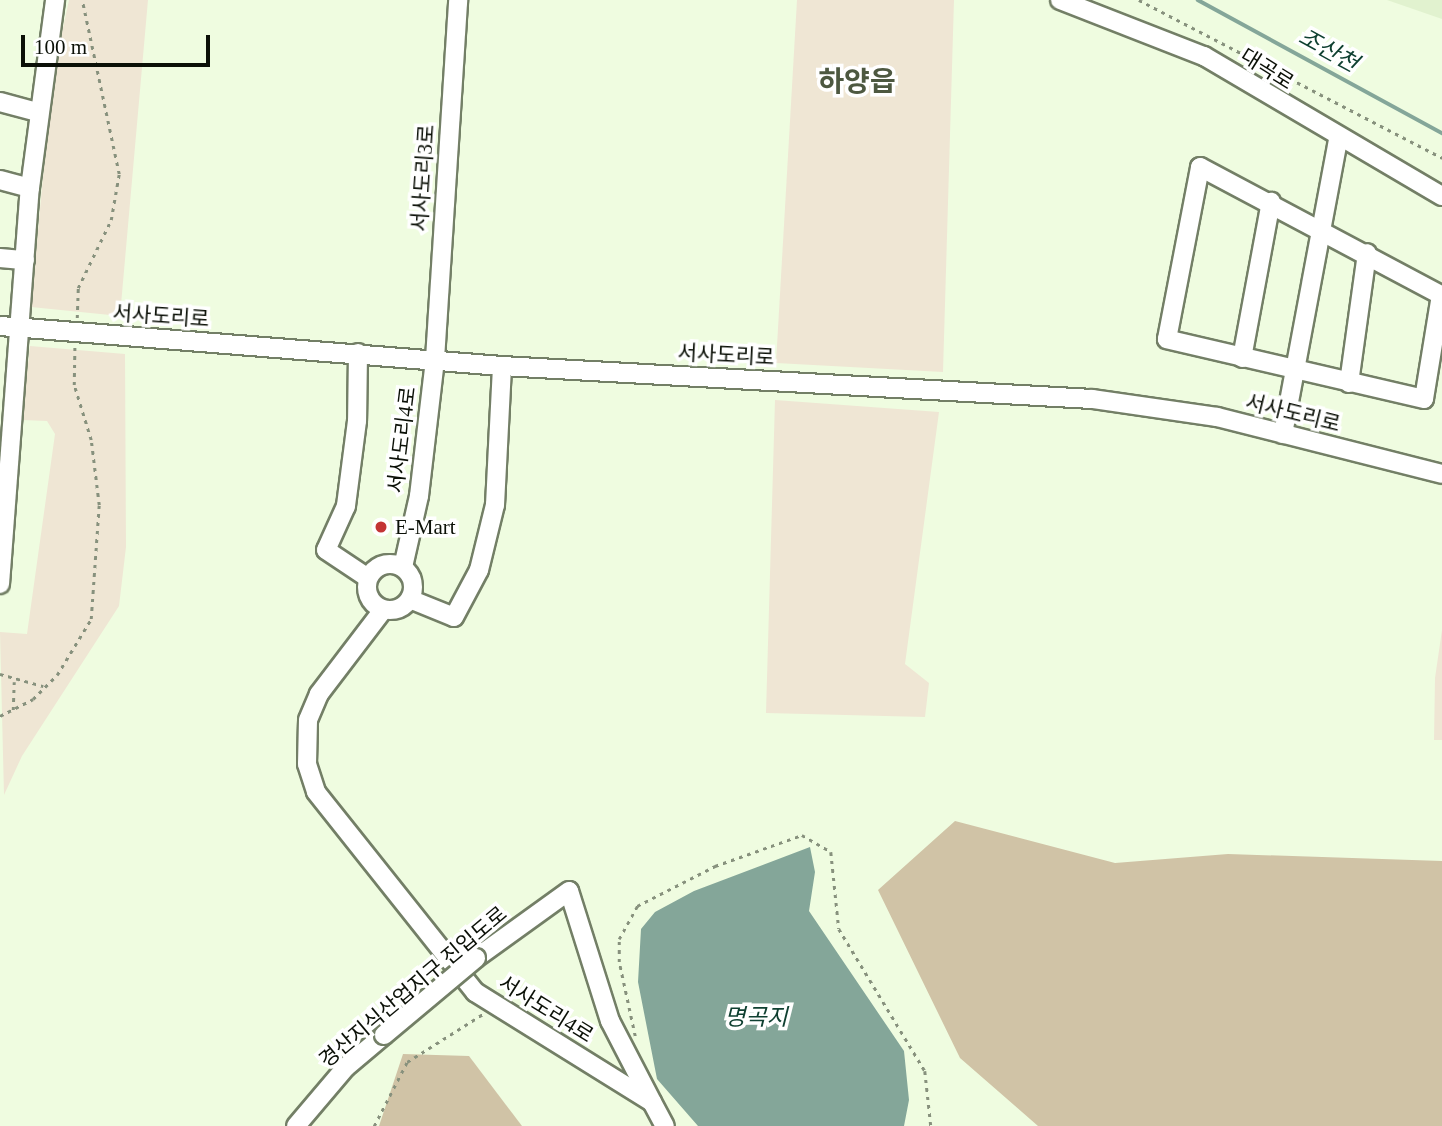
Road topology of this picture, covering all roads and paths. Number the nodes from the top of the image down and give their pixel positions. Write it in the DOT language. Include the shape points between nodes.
graph roads {
  1 [pos="55,0"];
  2 [pos="82,0"];
  3 [pos="458,0"];
  4 [pos="1060,0"];
  5 [pos="1139,0"];
  6 [pos="0,102"];
  7 [pos="38,112"];
  8 [pos="1338,139"];
  9 [pos="1442,158"];
  10 [pos="0,180"];
  11 [pos="30,188"];
  12 [pos="1442,196"];
  13 [pos="1271,202"];
  14 [pos="1321,228"];
  15 [pos="1367,253"];
  16 [pos="0,258"];
  17 [pos="25,260"];
  18 [pos="0,326"];
  19 [pos="20,327"];
  20 [pos="76,332"];
  21 [pos="358,353"];
  22 [pos="1242,358"];
  23 [pos="435,359"];
  24 [pos="502,366"];
  25 [pos="1295,371"];
  26 [pos="1349,383"];
  27 [pos="6,406"];
  28 [pos="1283,434"];
  29 [pos="1442,474"];
  30 [pos="5,494"];
  31 [pos="403,567"];
  32 [pos="368,578"];
  33 [pos="0,584"];
  34 [pos="412,600"];
  35 [pos="383,610"];
  36 [pos="0,674"];
  37 [pos="14,682"];
  38 [pos="45,686"];
  39 [pos="13,711"];
  40 [pos="0,716"];
  41 [pos="569,891"];
  42 [pos="492,1004"];
  43 [pos="638,1044"];
  44 [pos="652,1102"];
  45 [pos="296,1126"];
  46 [pos="374,1126"];
  47 [pos="665,1126"];
  48 [pos="931,1126"];
  1 -- 7 [label="street"];
  2 -- 20 [label="path" via="119,174 110,220 78,288"];
  3 -- 23 [label="street, 서사도리3로"];
  4 -- 8 [label="street, 대곡로" via="1204,56"];
  5 -- 9 [label="path"];
  6 -- 7 [label="street"];
  7 -- 11 [label="street"];
  8 -- 12 [label="street, 대곡로"];
  8 -- 14 [label="street"];
  10 -- 11 [label="street"];
  11 -- 17 [label="street"];
  13 -- 14 [label="street"];
  13 -- 22 [label="street"];
  13 -- 22 [label="street" via="1200,167 1167,340"];
  14 -- 15 [label="street"];
  14 -- 25 [label="street"];
  15 -- 26 [label="street"];
  15 -- 26 [label="street" via="1441,295 1424,399"];
  16 -- 17 [label="street"];
  17 -- 19 [label="street"];
  18 -- 19 [label="street, 서사도리로"];
  19 -- 20 [label="street, 서사도리로"];
  19 -- 27 [label="street"];
  20 -- 21 [label="street, 서사도리로"];
  20 -- 38 [label="path" via="73,375 91,440 99,555 91,618"];
  21 -- 23 [label="street, 서사도리로"];
  21 -- 32 [label="street" via="357,421 346,506 326,550"];
  22 -- 25 [label="street"];
  23 -- 24 [label="street, 서사도리로"];
  23 -- 31 [label="street, 서사도리4로" via="419,496"];
  24 -- 28 [label="street, 서사도리로" via="1092,399"];
  24 -- 34 [label="street" via="495,505 479,570 454,617"];
  25 -- 26 [label="street"];
  25 -- 28 [label="street"];
  27 -- 30 [label="street"];
  28 -- 29 [label="street, 서사도리로"];
  30 -- 33 [label="street"];
  31 -- 32 [label="street" via="387,564"];
  31 -- 34 [label="street" via="412,579"];
  32 -- 35 [label="street" via="368,594"];
  34 -- 35 [label="street"];
  35 -- 42 [label="street, 서사도리4로" via="319,694 308,720 307,764 316,792 340,825 475,992"];
  36 -- 37 [label="path"];
  37 -- 38 [label="path"];
  37 -- 39 [label="path"];
  38 -- 39 [label="path"];
  39 -- 40 [label="path"];
  41 -- 44 [label="street, 서사도리4로" via="610,1021"];
  41 -- 45 [label="street, 경산지식산업지구 진입도로, bridge" via="476,958 346,1067"];
  42 -- 44 [label="street, 서사도리4로"];
  42 -- 46 [label="path" via="469,1026 407,1062"];
  43 -- 48 [label="path" via="619,962 620,939 637,906 715,866 802,835 831,852 838,876 839,929 925,1071"];
  44 -- 47 [label="street"];
}
